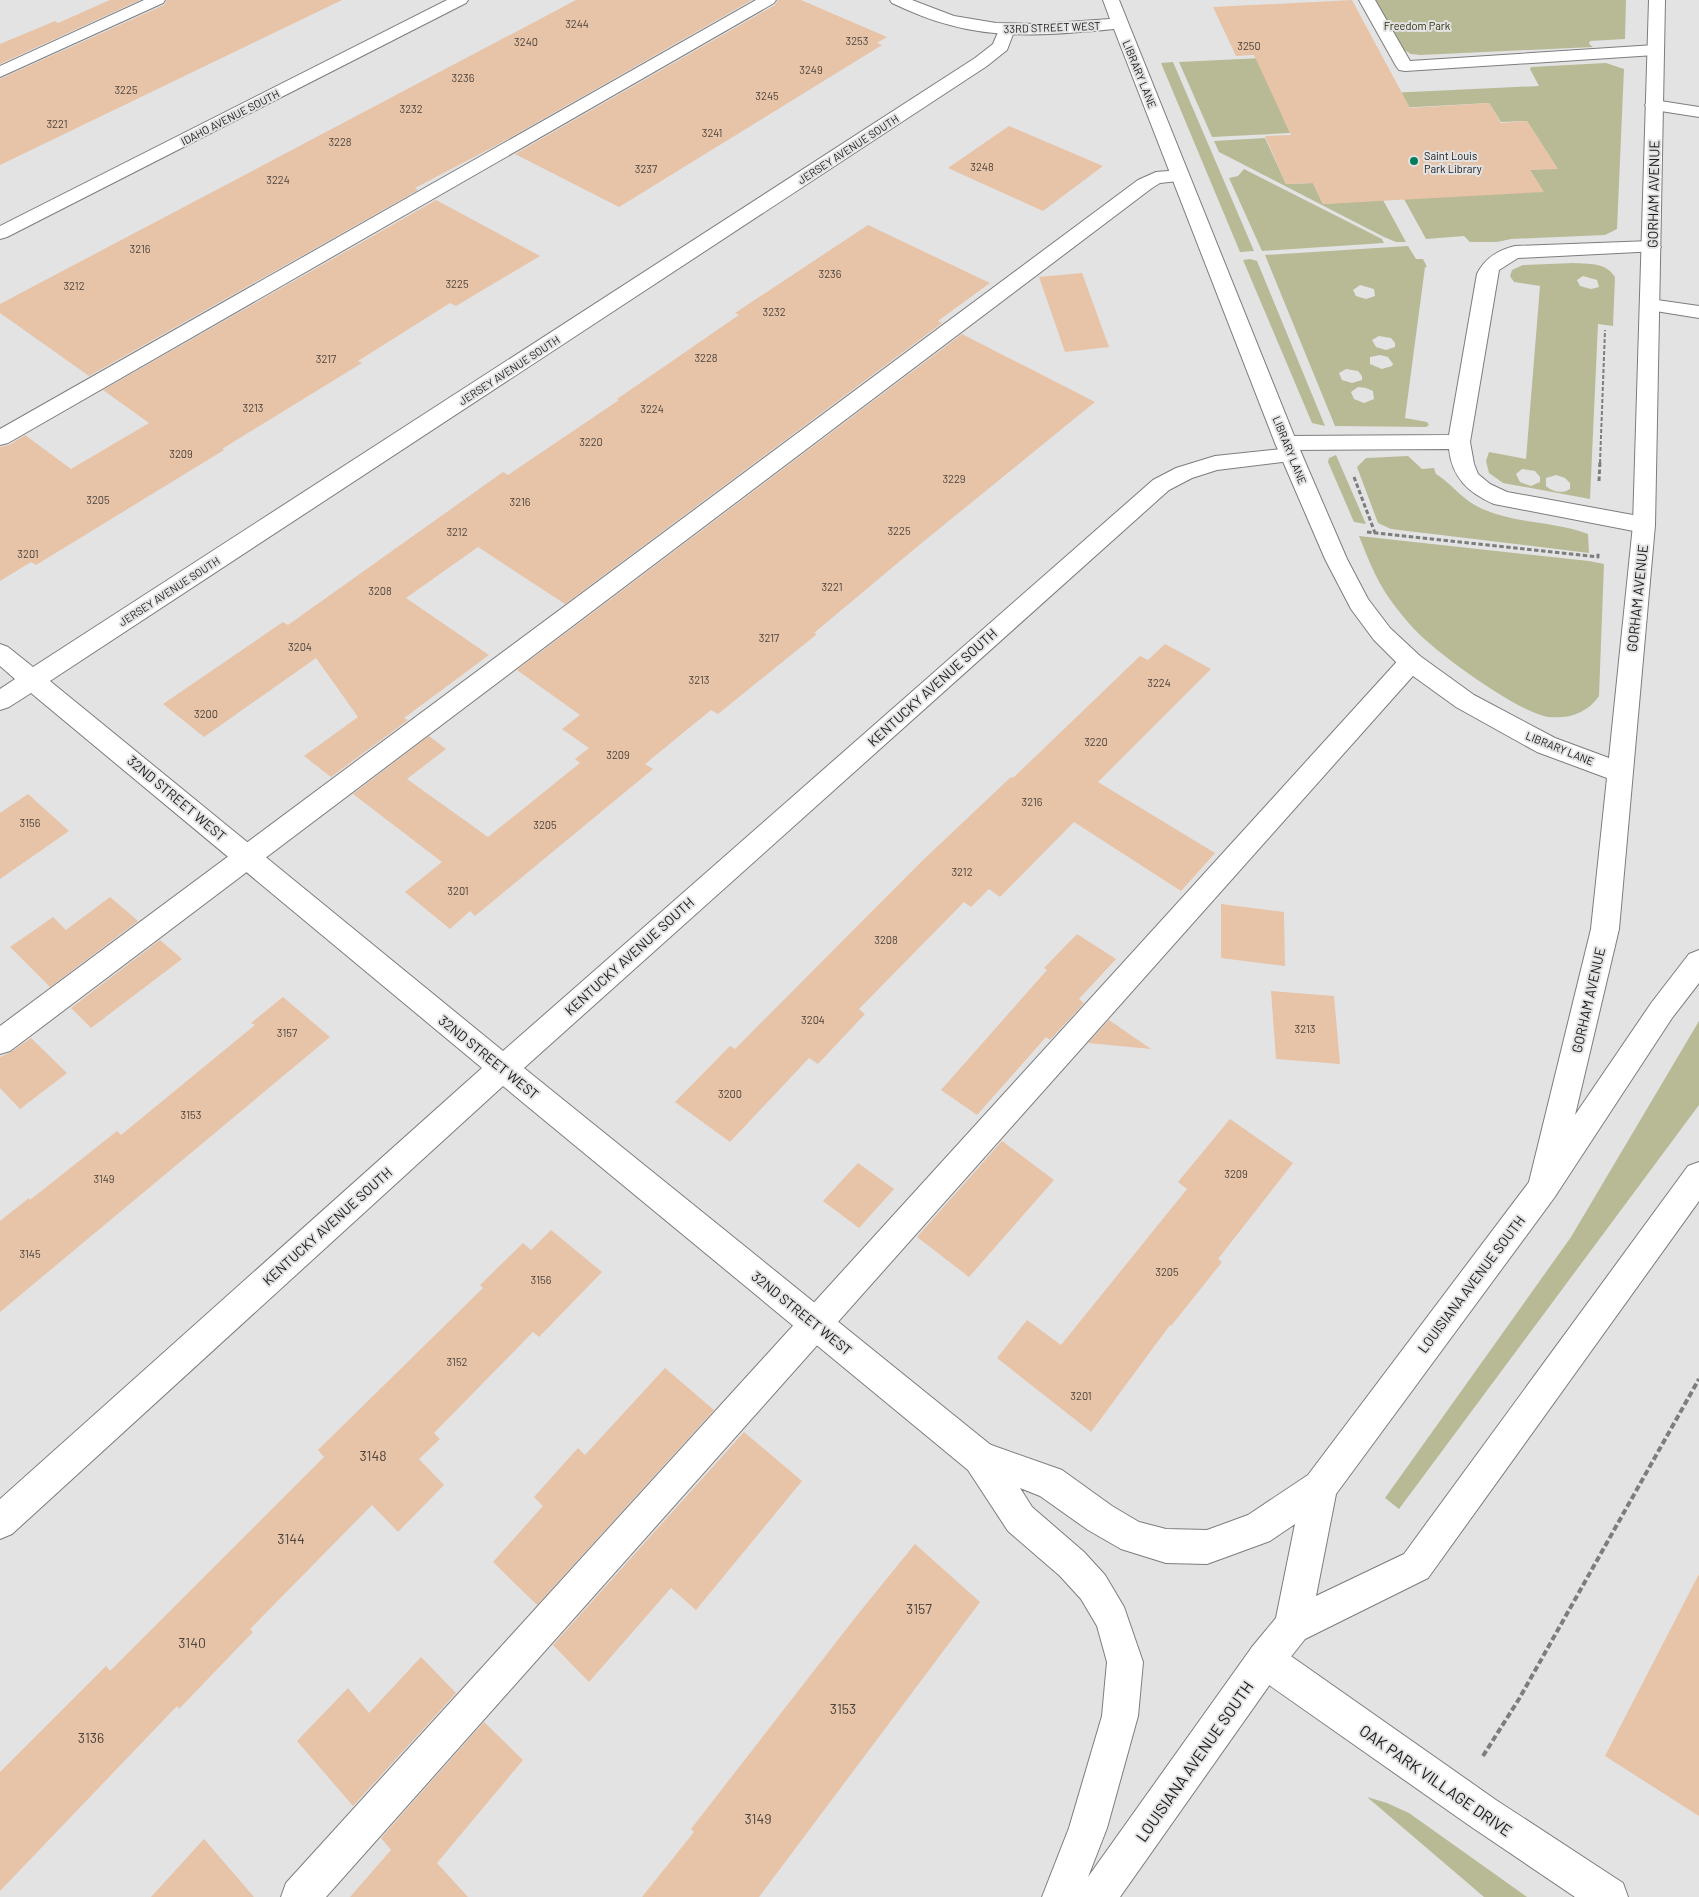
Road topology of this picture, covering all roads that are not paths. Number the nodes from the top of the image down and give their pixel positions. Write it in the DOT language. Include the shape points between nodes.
graph roads {
  1 [pos="158,0"];
  2 [pos="460,0"];
  3 [pos="768,0"];
  4 [pos="898,0"];
  5 [pos="1111,0"];
  6 [pos="1367,0"];
  7 [pos="1656,0"];
  8 [pos="1120,24"];
  9 [pos="1007,29"];
  10 [pos="1655,50"];
  11 [pos="0,72"];
  12 [pos="1654,105"];
  13 [pos="1699,112"];
  14 [pos="1180,176"];
  15 [pos="0,233"];
  16 [pos="1652,247"];
  17 [pos="1650,305"];
  18 [pos="1699,312"];
  19 [pos="0,438"];
  20 [pos="1459,442"];
  21 [pos="1289,449"];
  22 [pos="1644,526"];
  23 [pos="0,653"];
  24 [pos="1411,662"];
  25 [pos="34,680"];
  26 [pos="0,701"];
  27 [pos="1619,772"];
  28 [pos="247,856"];
  29 [pos="1699,962"];
  30 [pos="0,1042"];
  31 [pos="503,1068"];
  32 [pos="1699,1176"];
  33 [pos="1543,1188"];
  34 [pos="814,1323"];
  35 [pos="980,1458"];
  36 [pos="1320,1487"];
  37 [pos="0,1522"];
  38 [pos="1292,1626"];
  39 [pos="1264,1660"];
  40 [pos="300,1897"];
  41 [pos="1061,1897"];
  42 [pos="1098,1897"];
  43 [pos="1609,1897"];
  1 -- 11 [label="street"];
  2 -- 15 [label="street, IDAHO AVENUE SOUTH"];
  3 -- 19 [label="street"];
  4 -- 9 [label="street, 33RD STREET WEST" via="954,21"];
  5 -- 8 [label="street, LIBRARY LANE"];
  6 -- 10 [label="street" via="1405,66"];
  7 -- 10 [label="street, GORHAM AVENUE"];
  8 -- 9 [label="street, 33RD STREET WEST"];
  8 -- 14 [label="street, LIBRARY LANE"];
  9 -- 25 [label="street, JERSEY AVENUE SOUTH" via="1001,46 982,62"];
  10 -- 12 [label="street, GORHAM AVENUE"];
  12 -- 13 [label="street"];
  12 -- 16 [label="street, GORHAM AVENUE"];
  14 -- 21 [label="street, LIBRARY LANE"];
  14 -- 28 [label="street" via="1156,178 1145,184"];
  16 -- 17 [label="street, GORHAM AVENUE"];
  16 -- 20 [label="street" via="1515,252 1490,265"];
  17 -- 18 [label="street"];
  17 -- 22 [label="street, GORHAM AVENUE"];
  20 -- 21 [label="street, KENTUCKY AVENUE SOUTH" via="1338,442"];
  20 -- 22 [label="street" via="1466,476 1481,490 1502,499"];
  21 -- 24 [label="street, LIBRARY LANE" via="1336,560 1359,604 1382,634"];
  21 -- 31 [label="street, KENTUCKY AVENUE SOUTH" via="1215,463 1161,484"];
  22 -- 27 [label="street, GORHAM AVENUE"];
  23 -- 25 [label="street, 32ND STREET WEST"];
  24 -- 27 [label="street, LIBRARY LANE" via="1504,724 1546,745"];
  24 -- 34 [label="street"];
  25 -- 26 [label="street, JERSEY AVENUE SOUTH"];
  25 -- 28 [label="street, 32ND STREET WEST"];
  27 -- 33 [label="street, GORHAM AVENUE" via="1605,929"];
  28 -- 30 [label="street"];
  28 -- 31 [label="street, 32ND STREET WEST"];
  29 -- 33 [label="street, LOUISIANA AVENUE SOUTH" via="1662,1010"];
  31 -- 34 [label="street, 32ND STREET WEST"];
  31 -- 37 [label="street, KENTUCKY AVENUE SOUTH"];
  32 -- 38 [label="street, LOUISIANA AVENUE SOUTH" via="1416,1566"];
  33 -- 36 [label="street, LOUISIANA AVENUE SOUTH"];
  34 -- 35 [label="street, 32ND STREET WEST"];
  34 -- 40 [label="street"];
  35 -- 36 [label="street" via="1050,1482 1133,1537 1166,1546 1208,1547 1258,1528"];
  35 -- 41 [label="street" via="1020,1519 1094,1587 1112,1619 1124,1662 1120,1716 1088,1828"];
  36 -- 38 [label="street, LOUISIANA AVENUE SOUTH"];
  38 -- 39 [label="street, LOUISIANA AVENUE SOUTH"];
  39 -- 42 [label="street, LOUISIANA AVENUE SOUTH"];
  39 -- 43 [label="street, OAK PARK VILLAGE DRIVE"];
}
